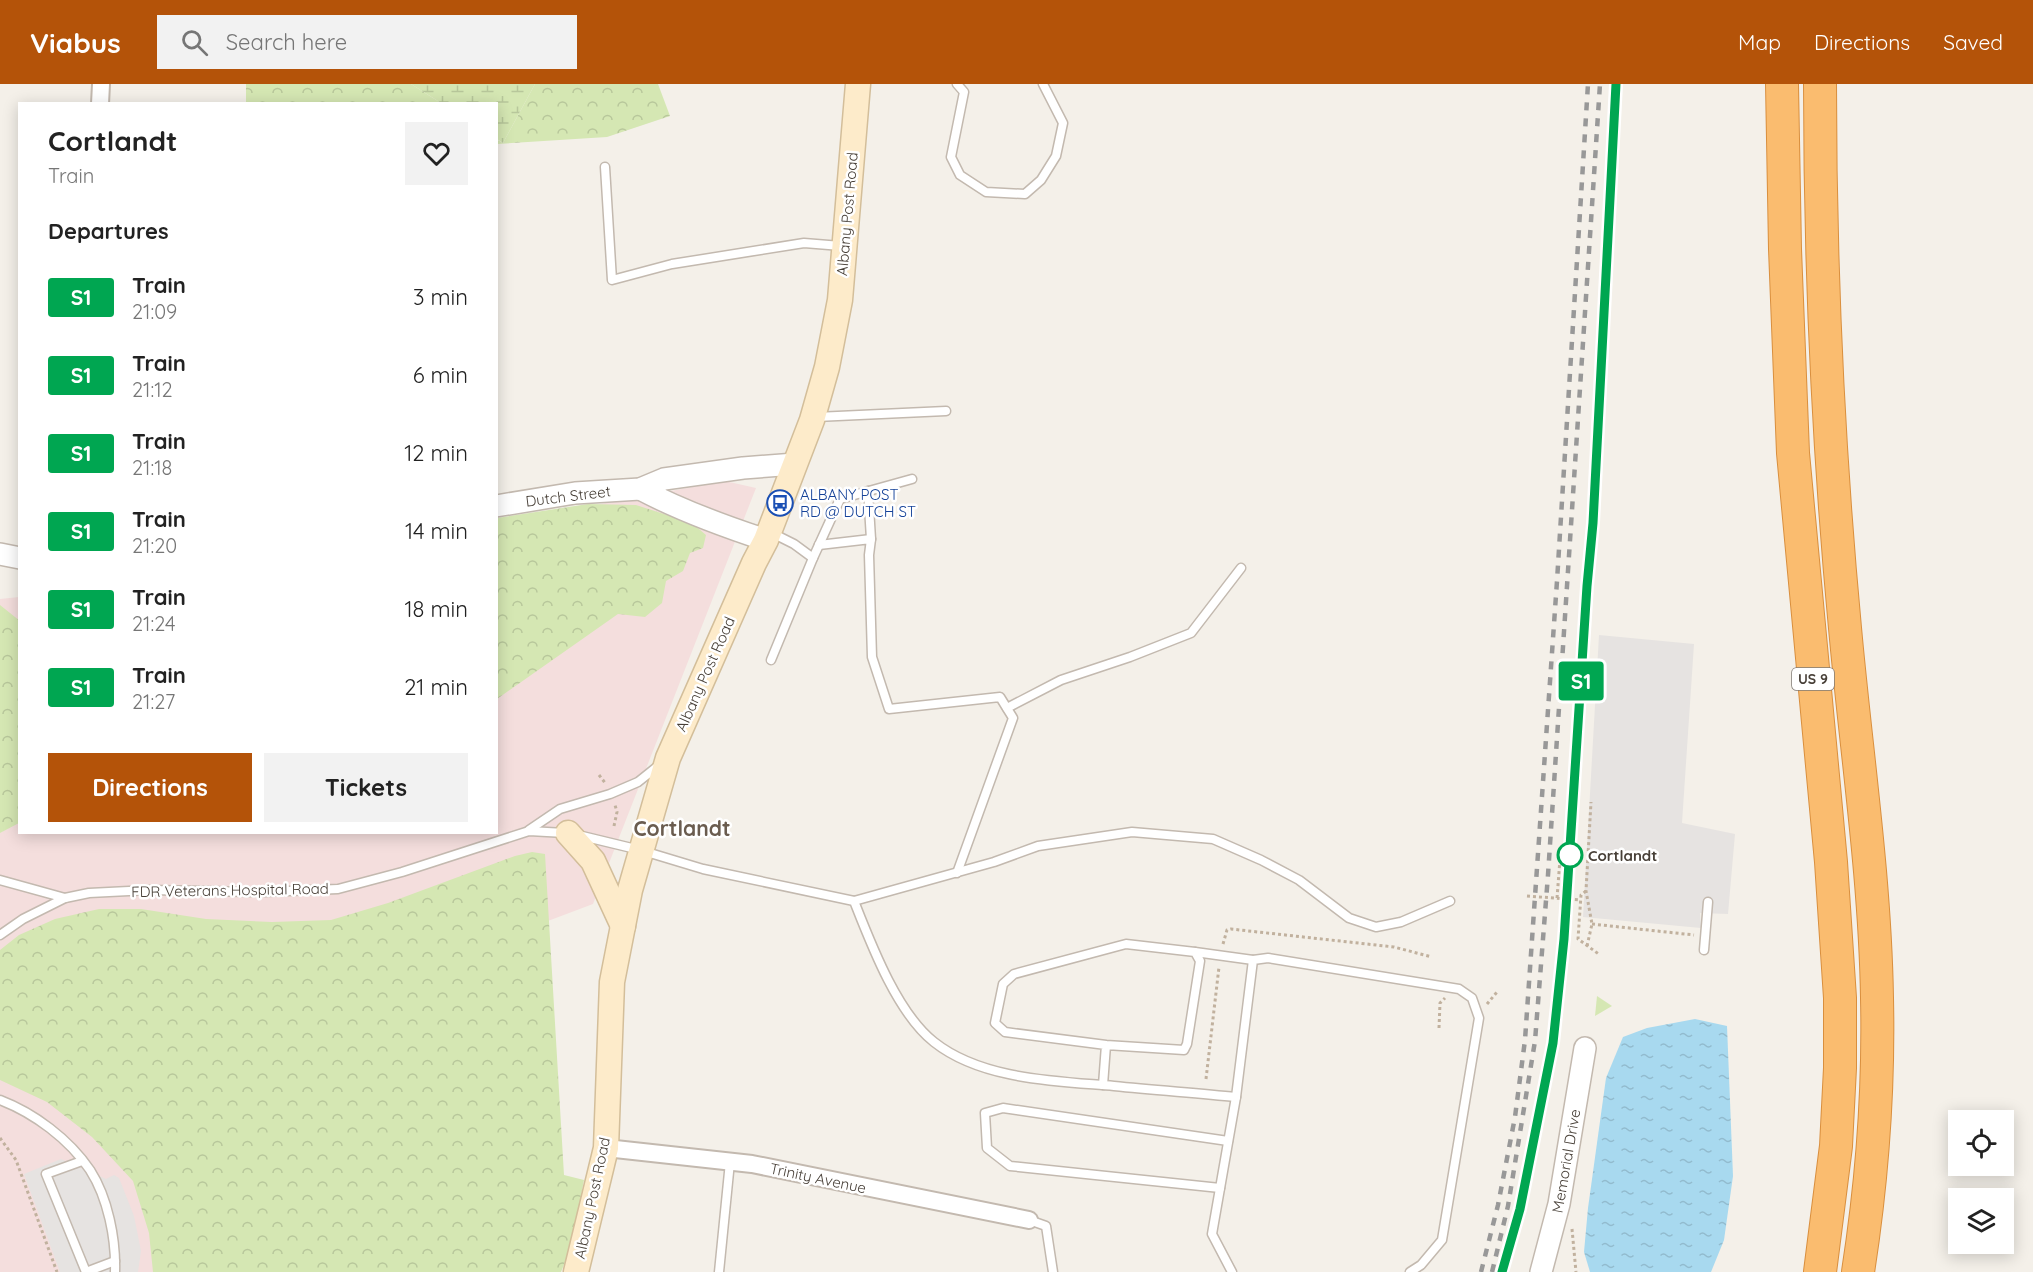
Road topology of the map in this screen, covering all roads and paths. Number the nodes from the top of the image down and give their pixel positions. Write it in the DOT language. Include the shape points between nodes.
graph roads {
  1 [pos="100,84"];
  2 [pos="858,84"];
  3 [pos="957,84"];
  4 [pos="1043,84"];
  5 [pos="1782,84"];
  6 [pos="1820,84"];
  7 [pos="100,102"];
  8 [pos="605,167"];
  9 [pos="845,247"];
  10 [pos="946,411"];
  11 [pos="813,417"];
  12 [pos="795,464"];
  13 [pos="912,479"];
  14 [pos="640,489"];
  15 [pos="868,491"];
  16 [pos="498,506"];
  17 [pos="768,536"];
  18 [pos="872,539"];
  19 [pos="819,545"];
  20 [pos="0,554"];
  21 [pos="18,558"];
  22 [pos="813,558"];
  23 [pos="1241,568"];
  24 [pos="771,660"];
  25 [pos="1007,708"];
  26 [pos="668,758"];
  27 [pos="614,801"];
  28 [pos="1591,802"];
  29 [pos="614,826"];
  30 [pos="529,831"];
  31 [pos="568,833"];
  32 [pos="640,850"];
  33 [pos="1560,859"];
  34 [pos="957,873"];
  35 [pos="0,880"];
  36 [pos="1586,891"];
  37 [pos="1527,896"];
  38 [pos="65,898"];
  39 [pos="1557,898"];
  40 [pos="1580,898"];
  41 [pos="854,901"];
  42 [pos="1450,901"];
  43 [pos="1708,902"];
  44 [pos="1592,924"];
  45 [pos="622,926"];
  46 [pos="0,935"];
  47 [pos="1696,936"];
  48 [pos="1223,944"];
  49 [pos="1587,946"];
  50 [pos="1704,950"];
  51 [pos="1195,952"];
  52 [pos="1600,955"];
  53 [pos="1432,957"];
  54 [pos="1253,960"];
  55 [pos="1220,965"];
  56 [pos="1497,992"];
  57 [pos="1440,1003"];
  58 [pos="1486,1005"];
  59 [pos="1439,1028"];
  60 [pos="1106,1045"];
  61 [pos="1585,1048"];
  62 [pos="1206,1079"];
  63 [pos="1103,1085"];
  64 [pos="1236,1097"];
  65 [pos="0,1100"];
  66 [pos="0,1138"];
  67 [pos="1228,1142"];
  68 [pos="606,1148"];
  69 [pos="82,1161"];
  70 [pos="730,1162"];
  71 [pos="1220,1188"];
  72 [pos="1029,1220"];
  73 [pos="1565,1226"];
  74 [pos="115,1261"];
  75 [pos="57,1272"];
  76 [pos="86,1272"];
  77 [pos="115,1272"];
  78 [pos="576,1272"];
  79 [pos="719,1272"];
  80 [pos="1053,1272"];
  81 [pos="1232,1272"];
  82 [pos="1410,1272"];
  83 [pos="1541,1272"];
  84 [pos="1576,1272"];
  85 [pos="1820,1272"];
  86 [pos="1858,1272"];
  1 -- 7 [label="street"];
  2 -- 9 [label="main road, Albany Post Road"];
  3 -- 4 [label="lane" via="964,92 951,157 960,175 986,192 1025,194 1041,180 1056,156 1063,123"];
  5 -- 85 [label="highway, US 9" via="1793,453 1840,998 1836,1146"];
  6 -- 86 [label="highway, US 9" via="1821,249 1831,450 1877,998 1872,1150"];
  8 -- 9 [label="lane" via="612,280 672,264 804,243"];
  9 -- 11 [label="main road, Albany Post Road" via="840,300"];
  10 -- 11 [label="lane"];
  11 -- 12 [label="main road, Albany Post Road"];
  12 -- 14 [label="street" via="664,479"];
  12 -- 17 [label="main road, Albany Post Road"];
  13 -- 15 [label="lane"];
  14 -- 16 [label="street, Dutch Street" via="575,493"];
  14 -- 17 [label="street" via="736,531"];
  15 -- 18 [label="lane"];
  15 -- 19 [label="lane" via="840,499"];
  17 -- 22 [label="lane" via="794,544"];
  17 -- 26 [label="main road, Albany Post Road"];
  18 -- 19 [label="lane"];
  18 -- 25 [label="lane" via="872,657 889,710 1000,697"];
  19 -- 22 [label="lane"];
  20 -- 21 [label="street"];
  22 -- 24 [label="lane"];
  23 -- 25 [label="lane" via="1191,633 1061,680"];
  25 -- 34 [label="lane" via="1013,718"];
  26 -- 30 [label="lane" via="638,782 560,809"];
  26 -- 32 [label="main road, Albany Post Road"];
  27 -- 29 [label="path"];
  28 -- 36 [label="path"];
  30 -- 31 [label="lane, FDR Veterans Hospital Road"];
  30 -- 38 [label="lane, FDR Veterans Hospital Road" via="339,889 149,890"];
  31 -- 32 [label="lane, FDR Veterans Hospital Road"];
  31 -- 45 [label="main road" via="593,861"];
  32 -- 41 [label="lane, FDR Veterans Hospital Road"];
  32 -- 45 [label="main road, Albany Post Road"];
  33 -- 39 [label="path"];
  34 -- 41 [label="lane"];
  34 -- 42 [label="lane" via="1038,846 1132,832 1213,839 1299,880 1349,918 1376,927 1401,922"];
  35 -- 38 [label="lane"];
  36 -- 40 [label="path"];
  36 -- 44 [label="path"];
  37 -- 39 [label="path, bridge"];
  38 -- 46 [label="lane, FDR Veterans Hospital Road"];
  39 -- 40 [label="path, bridge"];
  40 -- 49 [label="path" via="1578,939"];
  41 -- 63 [label="lane" via="905,1008 934,1042 971,1064 1027,1077"];
  43 -- 50 [label="lane"];
  44 -- 47 [label="path"];
  44 -- 49 [label="path"];
  45 -- 68 [label="main road, Albany Post Road" via="612,982"];
  48 -- 53 [label="path" via="1227,930 1231,929 1394,947"];
  49 -- 52 [label="path"];
  51 -- 54 [label="lane"];
  51 -- 60 [label="lane" via="1200,961 1184,1050"];
  51 -- 60 [label="lane" via="1126,944 1014,974 1004,984 995,1023 1005,1032"];
  54 -- 64 [label="lane"];
  54 -- 82 [label="lane" via="1268,958 1459,989 1472,998 1479,1018 1442,1240"];
  55 -- 62 [label="path"];
  56 -- 58 [label="path"];
  57 -- 59 [label="path"];
  60 -- 63 [label="lane"];
  61 -- 83 [label="street, Memorial Drive" via="1559,1204"];
  63 -- 64 [label="lane"];
  64 -- 67 [label="lane"];
  65 -- 69 [label="lane" via="45,1124"];
  66 -- 75 [label="path" via="16,1160"];
  67 -- 71 [label="lane"];
  67 -- 71 [label="lane" via="1003,1108 986,1113 987,1148 1010,1166"];
  68 -- 70 [label="street, Trinity Avenue"];
  68 -- 78 [label="main road, Albany Post Road"];
  69 -- 74 [label="lane" via="103,1198"];
  69 -- 76 [label="lane" via="46,1174"];
  70 -- 72 [label="street, Trinity Avenue"];
  70 -- 79 [label="lane"];
  71 -- 81 [label="lane" via="1212,1234"];
  72 -- 80 [label="lane" via="1046,1226"];
  73 -- 84 [label="path" via="1574,1229"];
  74 -- 76 [label="lane"];
  74 -- 77 [label="lane"];
}
